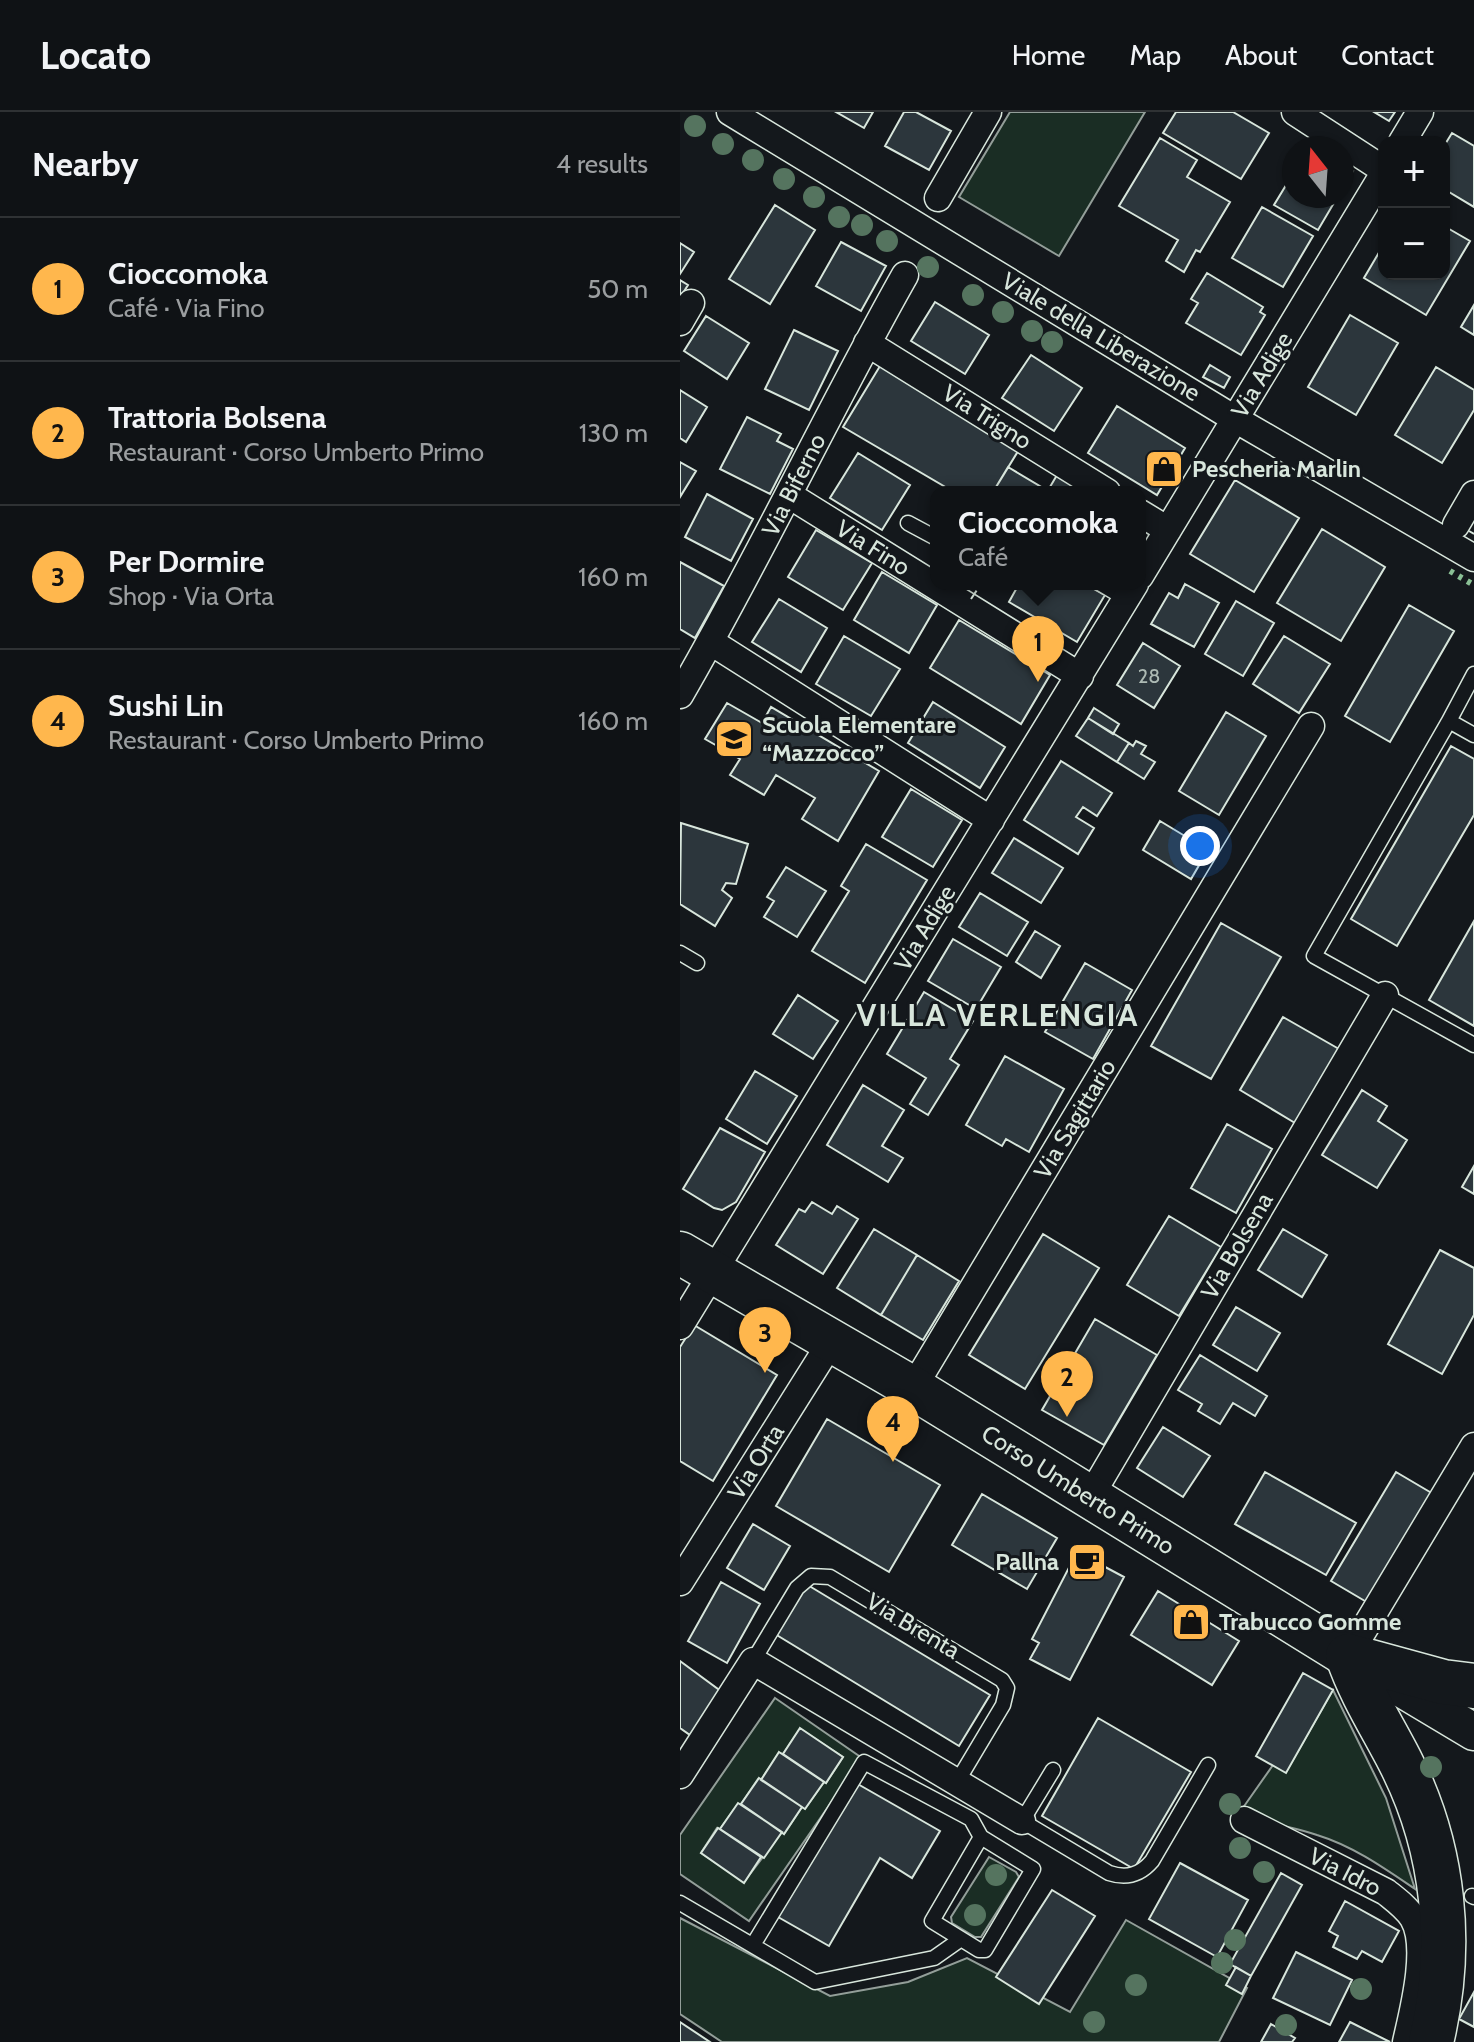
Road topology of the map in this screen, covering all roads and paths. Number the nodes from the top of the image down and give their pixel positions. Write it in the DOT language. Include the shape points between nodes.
graph roads {
  1 [pos="730,112"];
  2 [pos="988,112"];
  3 [pos="1295,112"];
  4 [pos="1420,112"];
  5 [pos="1406,136"];
  6 [pos="1378,167"];
  7 [pos="1378,181"];
  8 [pos="938,198"];
  9 [pos="905,275"];
  10 [pos="867,343"];
  11 [pos="1235,419"];
  12 [pos="1097,486"];
  13 [pos="789,495"];
  14 [pos="1146,517"];
  15 [pos="908,523"];
  16 [pos="1168,530"];
  17 [pos="930,535"];
  18 [pos="1474,558"];
  19 [pos="1146,566"];
  20 [pos="930,583"];
  21 [pos="942,590"];
  22 [pos="1131,592"];
  23 [pos="711,642"];
  24 [pos="1474,674"];
  25 [pos="1080,676"];
  26 [pos="680,695"];
  27 [pos="1449,721"];
  28 [pos="1311,726"];
  29 [pos="1474,735"];
  30 [pos="991,820"];
  31 [pos="680,953"];
  32 [pos="697,963"];
  33 [pos="1385,995"];
  34 [pos="1474,1045"];
  35 [pos="697,1263"];
  36 [pos="680,1326"];
  37 [pos="831,1342"];
  38 [pos="913,1388"];
  39 [pos="1474,1446"];
  40 [pos="1090,1497"];
  41 [pos="680,1582"];
  42 [pos="1348,1656"];
  43 [pos="753,1661"];
  44 [pos="1474,1686"];
  45 [pos="1474,1732"];
  46 [pos="1208,1765"];
  47 [pos="1053,1770"];
  48 [pos="680,1775"];
  49 [pos="957,1782"];
  50 [pos="1244,1820"];
  51 [pos="1022,1821"];
  52 [pos="981,1837"];
  53 [pos="1463,1899"];
  54 [pos="680,1903"];
  55 [pos="961,1939"];
  56 [pos="753,1945"];
  57 [pos="1406,2042"];
  58 [pos="1431,2042"];
  1 -- 11 [label="street, Viale della Liberazione"];
  2 -- 8 [label="street"];
  3 -- 6 [label="street"];
  4 -- 5 [label="street"];
  7 -- 11 [label="street, Via Adige"];
  9 -- 10 [label="street, Via Biferno"];
  10 -- 12 [label="street, Via Trigno"];
  10 -- 13 [label="street, Via Biferno"];
  11 -- 16 [label="street, Via Adige"];
  11 -- 18 [label="street, Viale della Liberazione"];
  13 -- 20 [label="street, Via Fino"];
  13 -- 23 [label="street, Via Biferno"];
  14 -- 16 [label="street"];
  15 -- 17 [label="lane"];
  16 -- 19 [label="street, Via Adige"];
  21 -- 25 [label="street, Via Fino"];
  22 -- 25 [label="street, Via Adige"];
  23 -- 26 [label="street, Via Biferno"];
  23 -- 30 [label="street"];
  24 -- 27 [label="lane"];
  25 -- 30 [label="street, Via Adige"];
  27 -- 29 [label="lane"];
  27 -- 33 [label="lane" via="1314,956"];
  28 -- 38 [label="street, Via Sagittario"];
  30 -- 35 [label="street, Via Adige"];
  31 -- 32 [label="lane"];
  33 -- 34 [label="lane"];
  33 -- 40 [label="street, Via Bolsena"];
  35 -- 36 [label="street, Via Adige"];
  35 -- 37 [label="main road, Corso Umberto Primo"];
  37 -- 38 [label="main road, Corso Umberto Primo"];
  37 -- 41 [label="street, Via Orta"];
  38 -- 40 [label="main road, Corso Umberto Primo"];
  39 -- 42 [label="street"];
  40 -- 42 [label="main road, Corso Umberto Primo"];
  42 -- 44 [label="highway"];
  42 -- 45 [label="main road, Corso Umberto Primo"];
  42 -- 53 [label="highway" via="1412,1788 1432,1848"];
  43 -- 48 [label="street, Via Brenta"];
  43 -- 49 [label="street"];
  43 -- 49 [label="lane, Via Brenta" via="797,1588 811,1576 830,1577 1002,1680 1007,1688 1003,1705"];
  46 -- 51 [label="lane" via="1152,1861 1132,1876 1109,1873"];
  47 -- 51 [label="lane"];
  49 -- 51 [label="street"];
  50 -- 57 [label="street, Via Idro" via="1386,1892 1414,1920 1419,1959"];
  52 -- 55 [label="lane" via="933,1917 934,1923"];
  52 -- 55 [label="lane" via="1030,1866 1032,1873 988,1947 979,1950"];
  52 -- 56 [label="lane" via="971,1819 864,1762"];
  53 -- 58 [label="highway" via="1443,1968"];
  54 -- 56 [label="lane"];
  55 -- 56 [label="lane" via="934,1958 815,1982"];
}
